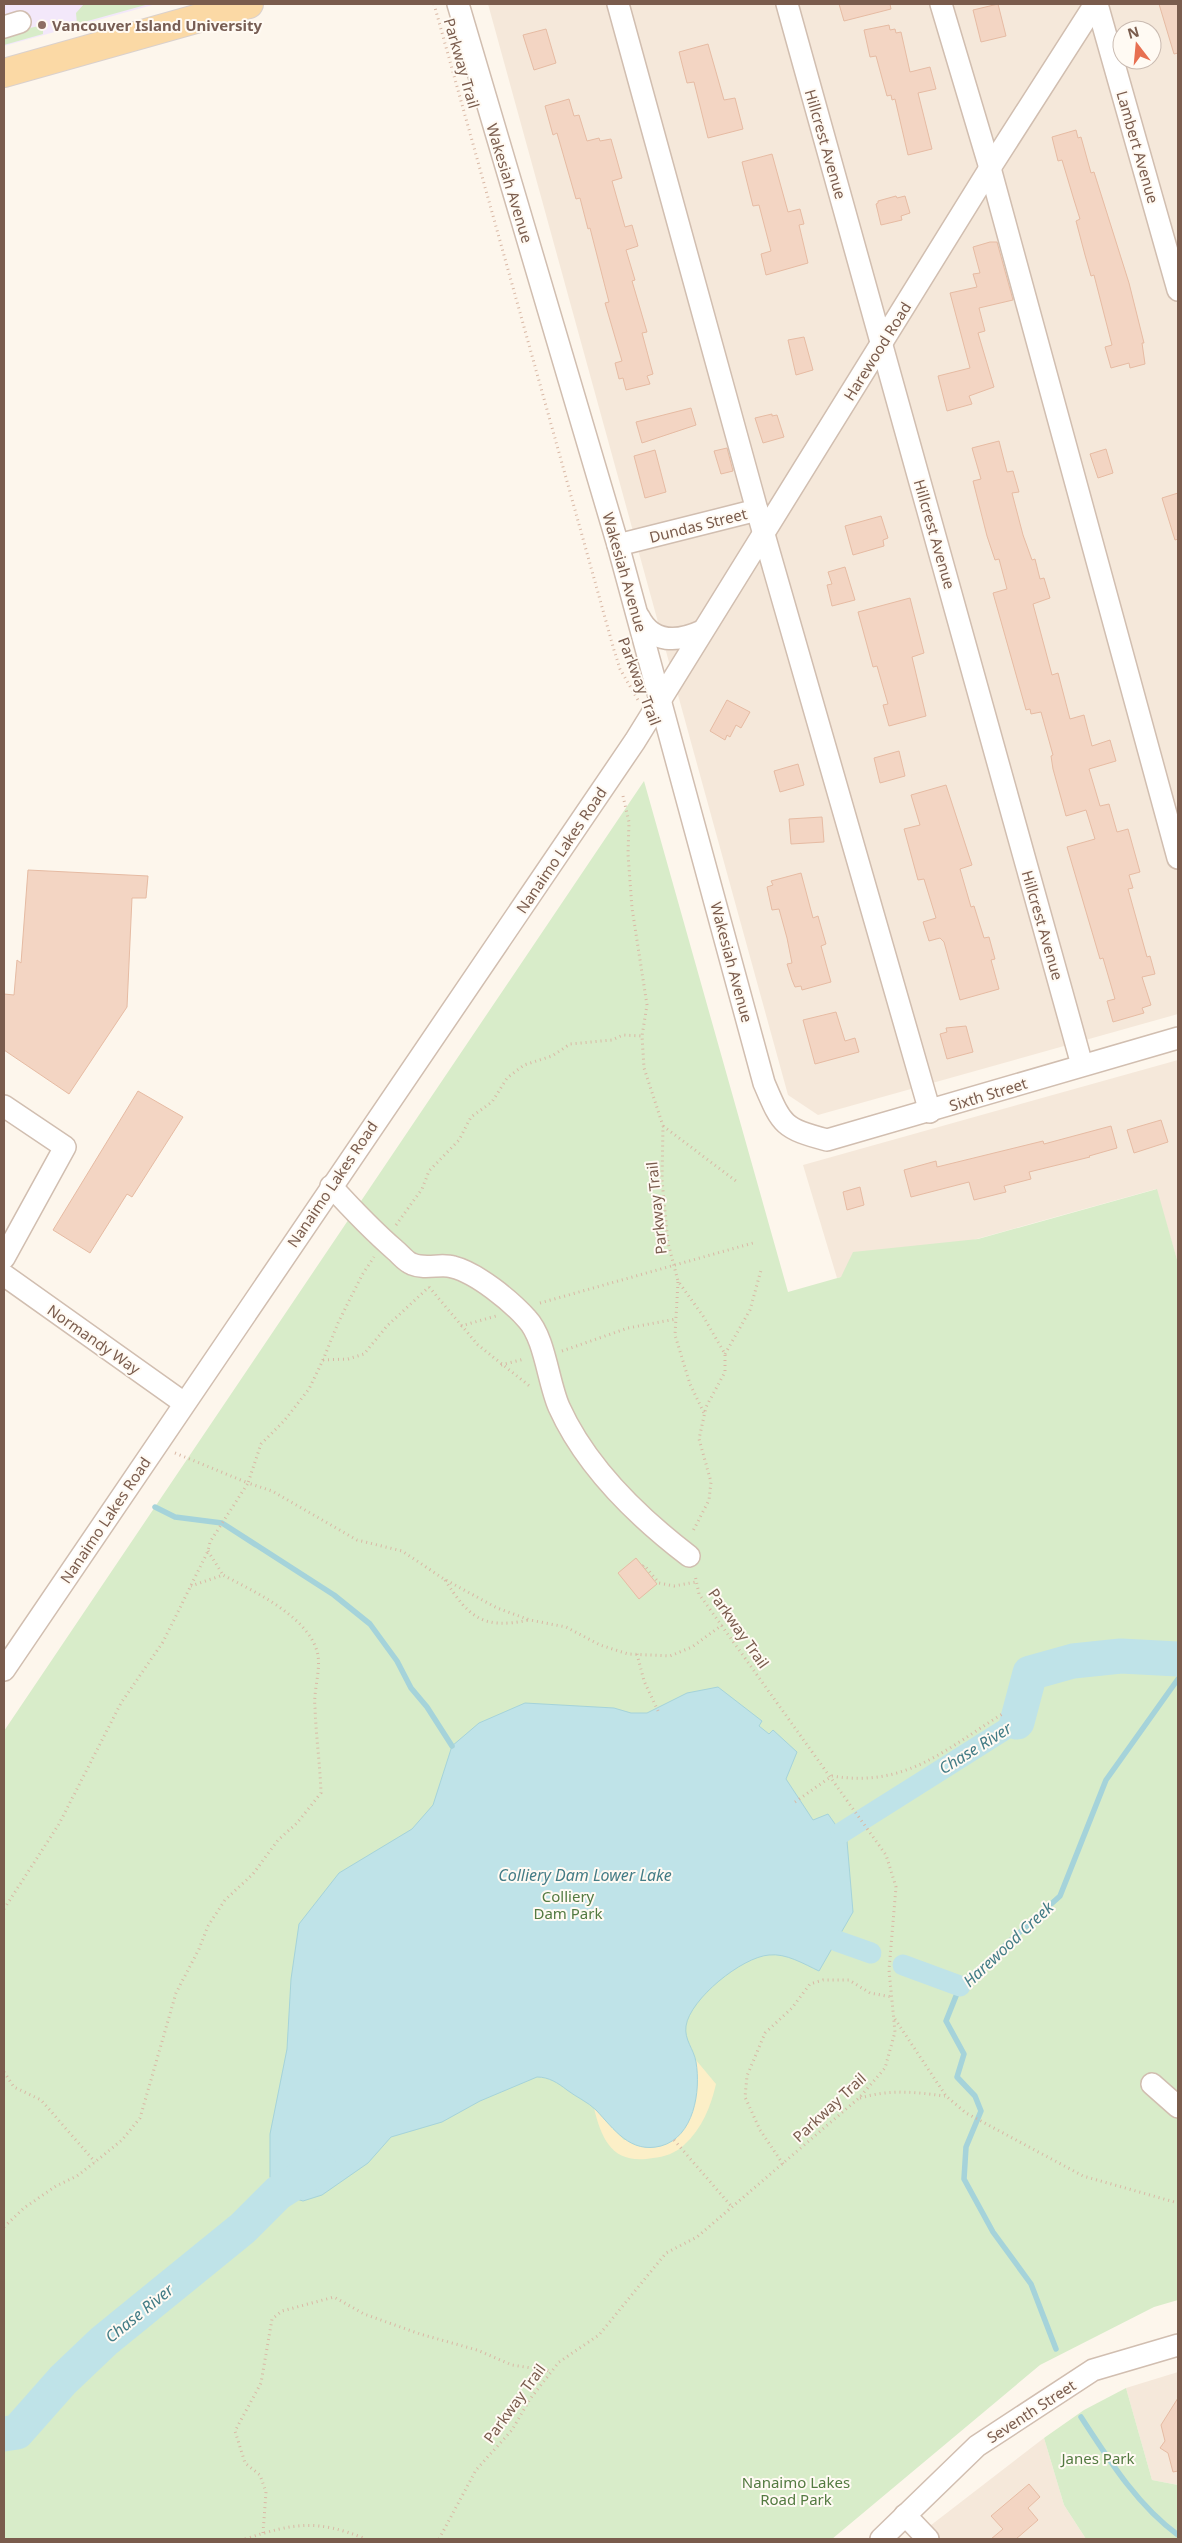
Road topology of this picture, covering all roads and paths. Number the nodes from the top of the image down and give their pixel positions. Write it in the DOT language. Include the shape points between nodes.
graph roads {
  1 [pos="249,4"];
  2 [pos="434,4"];
  3 [pos="458,4"];
  4 [pos="618,4"];
  5 [pos="787,4"];
  6 [pos="941,4"];
  7 [pos="1096,4"];
  8 [pos="4,72"];
  9 [pos="990,168"];
  10 [pos="1178,290"];
  11 [pos="882,344"];
  12 [pos="757,510"];
  13 [pos="764,531"];
  14 [pos="618,545"];
  15 [pos="637,613"];
  16 [pos="702,631"];
  17 [pos="660,698"];
  18 [pos="646,723"];
  19 [pos="625,790"];
  20 [pos="1178,858"];
  21 [pos="1178,1038"];
  22 [pos="1082,1065"];
  23 [pos="4,1106"];
  24 [pos="930,1112"];
  25 [pos="663,1126"];
  26 [pos="798,1133"];
  27 [pos="736,1181"];
  28 [pos="331,1186"];
  29 [pos="753,1243"];
  30 [pos="4,1258"];
  31 [pos="412,1264"];
  32 [pos="674,1265"];
  33 [pos="452,1266"];
  34 [pos="761,1270"];
  35 [pos="4,1275"];
  36 [pos="678,1281"];
  37 [pos="429,1287"];
  38 [pos="535,1304"];
  39 [pos="498,1315"];
  40 [pos="676,1319"];
  41 [pos="461,1326"];
  42 [pos="725,1354"];
  43 [pos="543,1355"];
  44 [pos="323,1360"];
  45 [pos="500,1365"];
  46 [pos="557,1401"];
  47 [pos="184,1403"];
  48 [pos="705,1413"];
  49 [pos="208,1551"];
  50 [pos="689,1556"];
  51 [pos="643,1566"];
  52 [pos="223,1575"];
  53 [pos="444,1579"];
  54 [pos="696,1582"];
  55 [pos="191,1586"];
  56 [pos="530,1620"];
  57 [pos="722,1625"];
  58 [pos="637,1654"];
  59 [pos="4,1670"];
  60 [pos="659,1713"];
  61 [pos="1004,1713"];
  62 [pos="832,1776"];
  63 [pos="795,1802"];
  64 [pos="4,1909"];
  65 [pos="892,1996"];
  66 [pos="894,2016"];
  67 [pos="4,2072"];
  68 [pos="1152,2084"];
  69 [pos="946,2096"];
  70 [pos="859,2098"];
  71 [pos="1178,2107"];
  72 [pos="674,2140"];
  73 [pos="95,2162"];
  74 [pos="783,2164"];
  75 [pos="1178,2202"];
  76 [pos="732,2207"];
  77 [pos="4,2227"];
  78 [pos="1178,2345"];
  79 [pos="552,2371"];
  80 [pos="905,2515"];
  81 [pos="263,2533"];
  82 [pos="245,2539"];
  83 [pos="366,2539"];
  84 [pos="439,2539"];
  85 [pos="881,2539"];
  86 [pos="928,2539"];
  1 -- 8 [label="main road"];
  2 -- 18 [label="path, Parkway Trail" via="614,650"];
  3 -- 14 [label="street, Wakesiah Avenue"];
  4 -- 12 [label="street"];
  5 -- 11 [label="street, Hillcrest Avenue"];
  6 -- 9 [label="street"];
  7 -- 9 [label="street, Harewood Road"];
  7 -- 10 [label="street, Lambert Avenue"];
  9 -- 11 [label="street, Harewood Road"];
  9 -- 20 [label="street"];
  11 -- 13 [label="street, Harewood Road"];
  11 -- 22 [label="street, Hillcrest Avenue"];
  12 -- 13 [label="street, Dundas Street"];
  12 -- 14 [label="street, Dundas Street"];
  13 -- 16 [label="street, Harewood Road"];
  13 -- 24 [label="street, Dundas Street"];
  14 -- 15 [label="street, Wakesiah Avenue"];
  15 -- 16 [label="street" via="647,630 664,638 680,639"];
  15 -- 17 [label="street, Wakesiah Avenue"];
  16 -- 17 [label="street, Harewood Road"];
  17 -- 18 [label="street, Nanaimo Lakes Road"];
  17 -- 26 [label="street, Wakesiah Avenue" via="764,1083 780,1119"];
  18 -- 28 [label="street, Nanaimo Lakes Road"];
  19 -- 25 [label="path, Parkway Trail" via="632,908 647,1005 642,1036 644,1068"];
  21 -- 22 [label="street, Sixth Street"];
  22 -- 24 [label="street, Sixth Street"];
  23 -- 30 [label="street" via="65,1147"];
  24 -- 26 [label="street, Sixth Street" via="827,1140"];
  25 -- 27 [label="path"];
  25 -- 32 [label="path, Parkway Trail" via="662,1180 668,1243"];
  28 -- 31 [label="street" via="367,1226"];
  28 -- 47 [label="street, Nanaimo Lakes Road"];
  29 -- 32 [label="path"];
  31 -- 33 [label="street"];
  31 -- 37 [label="path"];
  32 -- 36 [label="path, Parkway Trail"];
  32 -- 38 [label="path"];
  33 -- 37 [label="path"];
  33 -- 43 [label="street" via="481,1282 528,1320"];
  34 -- 42 [label="path" via="750,1310"];
  35 -- 47 [label="street, Normandy Way"];
  36 -- 40 [label="path"];
  36 -- 42 [label="path, Parkway Trail"];
  37 -- 41 [label="path"];
  37 -- 44 [label="path" via="387,1326 364,1354 348,1359"];
  39 -- 41 [label="path"];
  40 -- 43 [label="path" via="628,1328"];
  40 -- 48 [label="path" via="675,1335 690,1384"];
  41 -- 45 [label="path"];
  42 -- 48 [label="path, Parkway Trail" via="725,1372"];
  43 -- 45 [label="path"];
  43 -- 46 [label="street"];
  45 -- 46 [label="path" via="525,1385"];
  46 -- 50 [label="street" via="592,1461 614,1488 652,1528"];
  47 -- 59 [label="street, Nanaimo Lakes Road"];
  48 -- 50 [label="path, Parkway Trail" via="700,1439 711,1482 709,1500 690,1536"];
  49 -- 52 [label="path"];
  49 -- 53 [label="path" via="210,1542 248,1483 272,1491 357,1540 402,1551"];
  49 -- 55 [label="path"];
  50 -- 54 [label="path, Parkway Trail"];
  51 -- 54 [label="path" via="659,1583 674,1586"];
  52 -- 55 [label="path"];
  52 -- 73 [label="path" via="275,1604 304,1628 317,1651 314,1707 322,1793 278,1840 253,1874 225,1900 208,1926 200,1949 176,1993 140,2118 122,2140"];
  53 -- 56 [label="path" via="497,1608"];
  53 -- 56 [label="path" via="462,1607 483,1620 510,1624"];
  54 -- 57 [label="path, Parkway Trail" via="700,1594"];
  55 -- 64 [label="path" via="163,1642 121,1703 59,1824"];
  56 -- 58 [label="path" via="566,1627 600,1646"];
  57 -- 58 [label="path" via="692,1647 670,1656"];
  57 -- 62 [label="path, Parkway Trail"];
  58 -- 60 [label="path" via="644,1681"];
  61 -- 62 [label="path" via="914,1769 866,1779"];
  62 -- 63 [label="path"];
  62 -- 65 [label="path, Parkway Trail" via="886,1855 896,1887 889,1970"];
  65 -- 66 [label="path, Parkway Trail"];
  65 -- 74 [label="path" via="870,1993 849,1980 823,1980 810,1984 792,2008 765,2033 747,2076 744,2097 760,2130"];
  66 -- 69 [label="path"];
  66 -- 70 [label="path, Parkway Trail" via="895,2032 885,2068"];
  67 -- 73 [label="path" via="14,2087 41,2100"];
  68 -- 71 [label="street"];
  69 -- 70 [label="path" via="906,2091"];
  69 -- 75 [label="path" via="966,2114 1082,2176"];
  70 -- 74 [label="path, Parkway Trail"];
  72 -- 76 [label="path"];
  73 -- 77 [label="path" via="24,2208"];
  74 -- 76 [label="path, Parkway Trail"];
  76 -- 79 [label="path, Parkway Trail" via="697,2236 666,2253 599,2335 559,2362"];
  78 -- 80 [label="street, Seventh Street" via="1093,2370 977,2446"];
  79 -- 81 [label="path" via="512,2365 477,2350 420,2334 364,2314 334,2297 282,2311 272,2319 261,2383 235,2431 245,2463 260,2475 266,2492"];
  79 -- 84 [label="path, Parkway Trail" via="512,2430 476,2470"];
  80 -- 85 [label="street, Seventh Street"];
  80 -- 86 [label="street"];
  81 -- 82 [label="path"];
  81 -- 83 [label="path" via="321,2524"];
}
